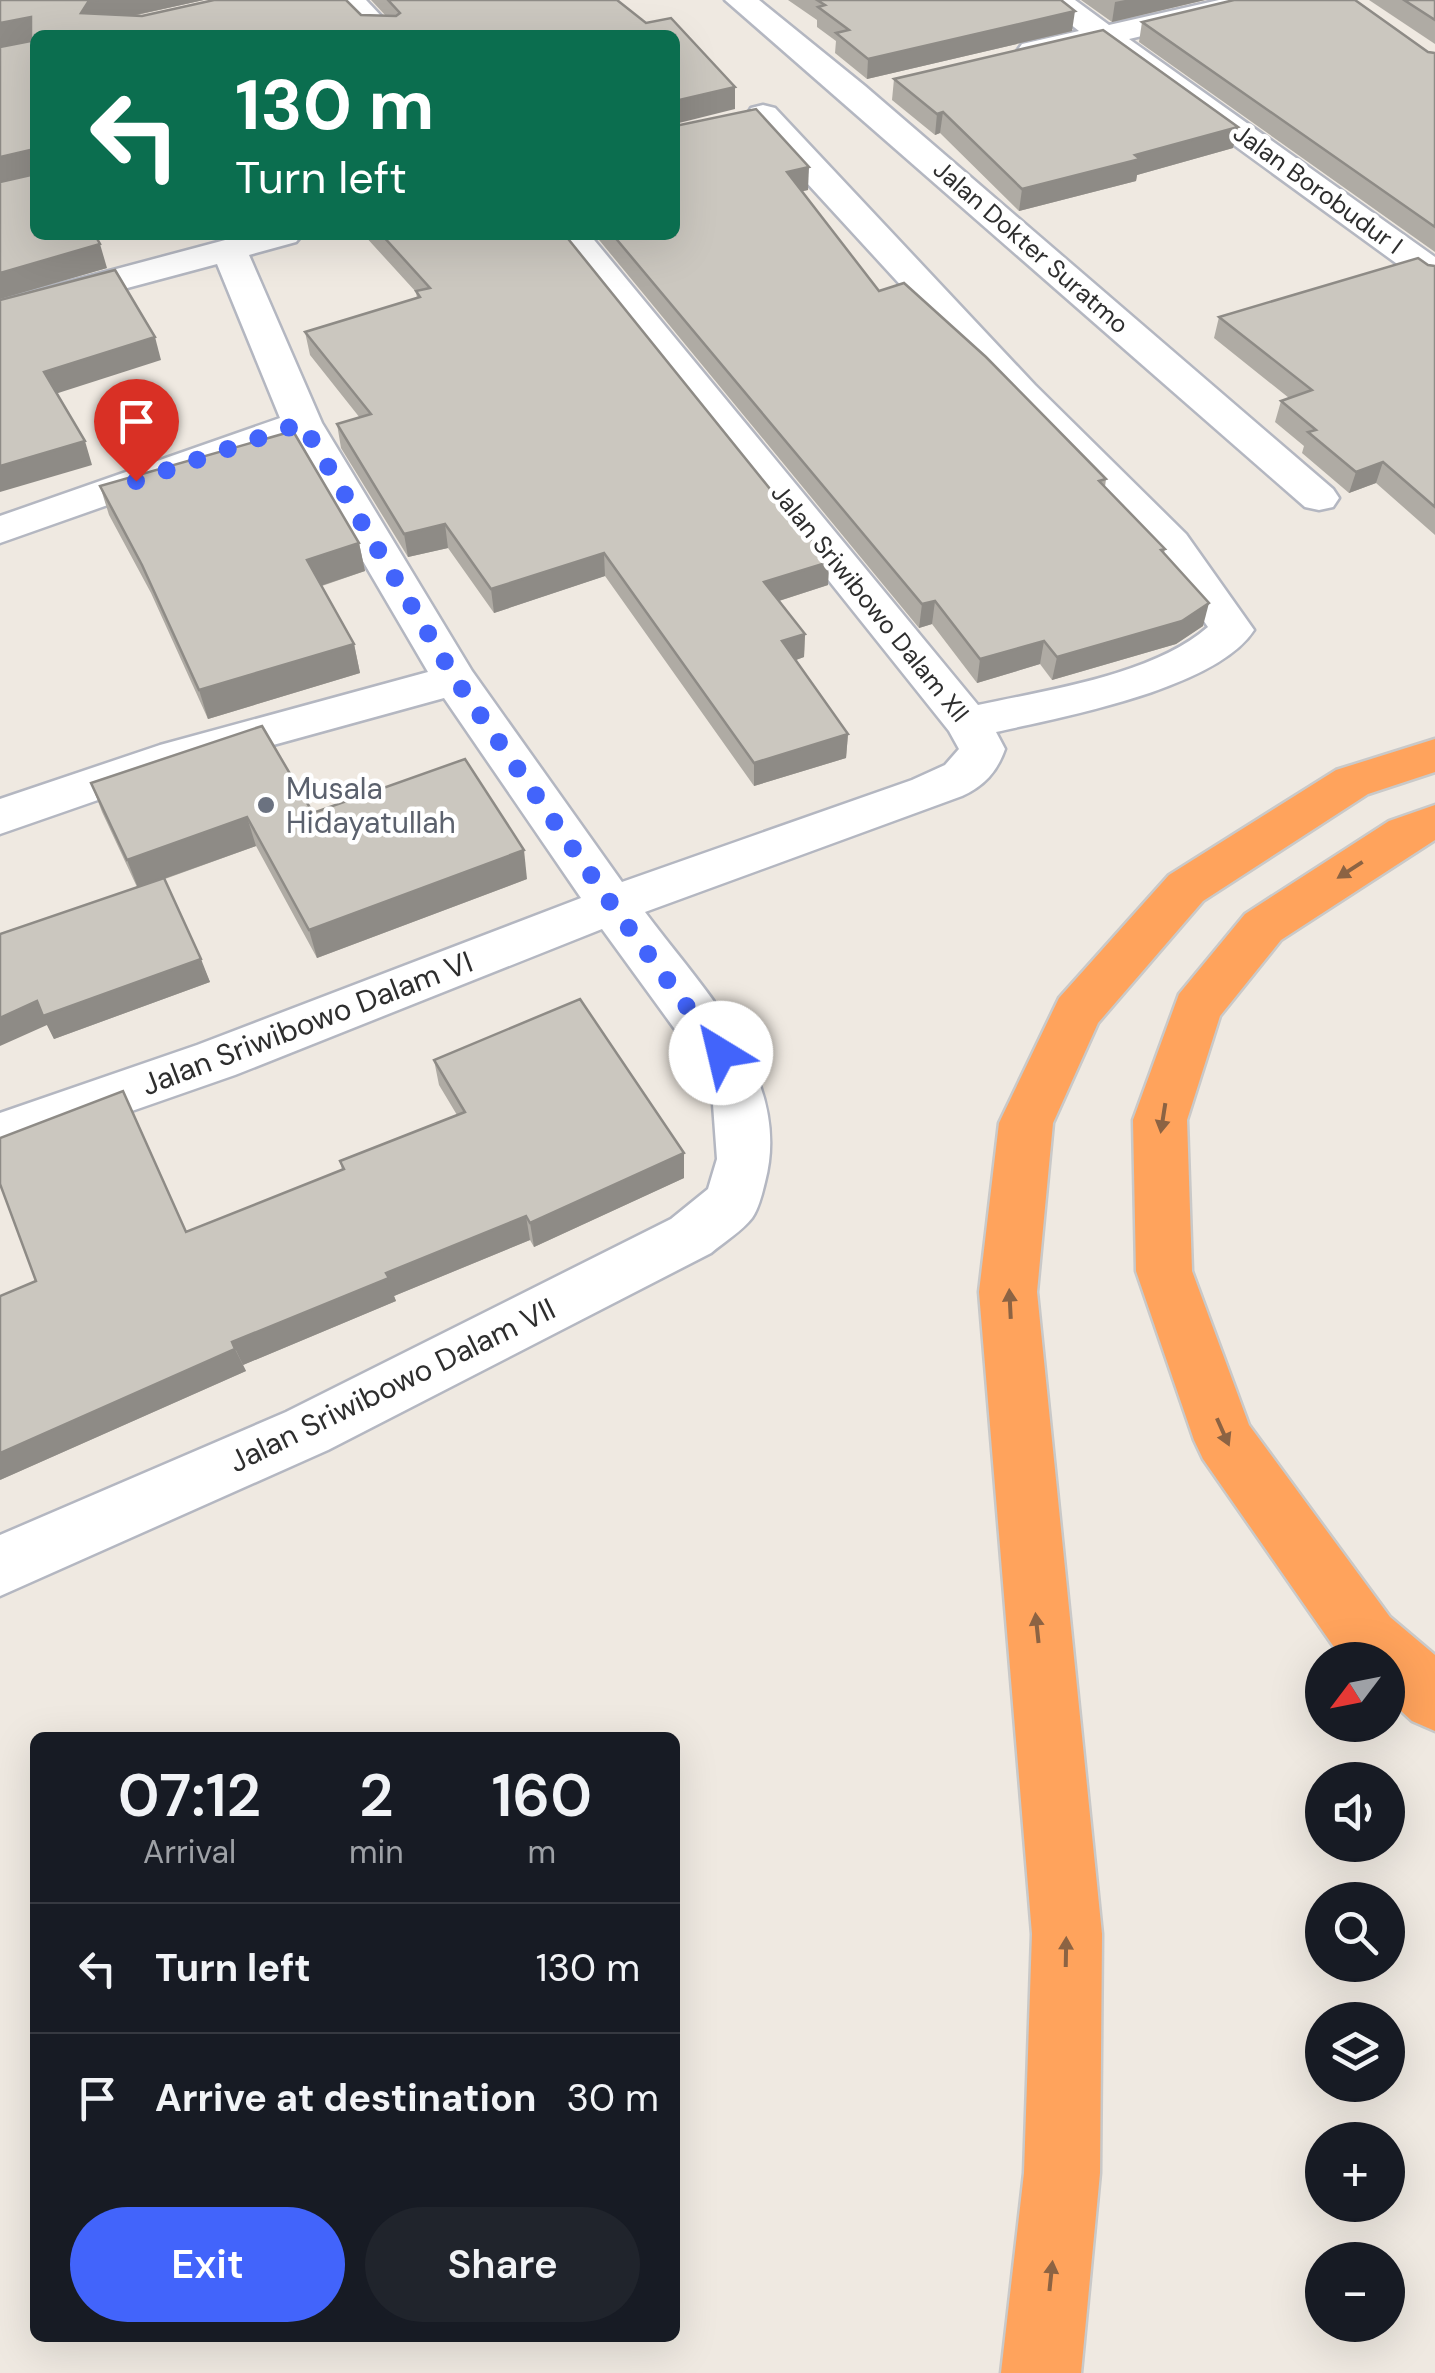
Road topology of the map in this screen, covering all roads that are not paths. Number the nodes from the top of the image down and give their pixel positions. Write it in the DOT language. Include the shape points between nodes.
graph roads {
  1 [pos="350,0"];
  2 [pos="740,0"];
  3 [pos="1054,0"];
  4 [pos="1260,0"];
  5 [pos="379,30"];
  6 [pos="1105,34"];
  7 [pos="1008,57"];
  8 [pos="893,84"];
  9 [pos="854,93"];
  10 [pos="264,240"];
  11 [pos="575,240"];
  12 [pos="229,249"];
  13 [pos="1435,274"];
  14 [pos="0,311"];
  15 [pos="302,423"];
  16 [pos="1319,498"];
  17 [pos="0,530"];
  18 [pos="456,680"];
  19 [pos="968,723"];
  20 [pos="1435,755"];
  21 [pos="0,817"];
  22 [pos="1435,822"];
  23 [pos="612,905"];
  24 [pos="0,1135"];
  25 [pos="0,1566"];
  26 [pos="1435,1698"];
  27 [pos="1041,2373"];
  1 -- 5 [label="street"];
  2 -- 9 [label="street, Jalan Dokter Suratmo"];
  3 -- 6 [label="street, Jalan Borobudur I"];
  4 -- 6 [label="street"];
  6 -- 7 [label="street"];
  6 -- 13 [label="street, Jalan Borobudur I"];
  8 -- 9 [label="street"];
  9 -- 16 [label="street, Jalan Dokter Suratmo"];
  9 -- 19 [label="street" via="777,111 1021,393 1172,543 1232,630 1192,660 1064,703"];
  10 -- 12 [label="street"];
  11 -- 19 [label="street, Jalan Sriwibowo Dalam XII"];
  12 -- 14 [label="street"];
  12 -- 15 [label="street"];
  15 -- 17 [label="street"];
  15 -- 18 [label="street"];
  18 -- 21 [label="street" via="176,756"];
  18 -- 23 [label="street"];
  19 -- 23 [label="street, Jalan Sriwibowo Dalam XII" via="982,750 979,763 960,778"];
  27 -- 20 [label="highway, one-way" via="1062,2173 1066,1934 1008,1292 1026,1123 1077,1012 1186,888 1352,782"];
  22 -- 26 [label="highway, one-way" via="1406,833 1263,927 1197,1008 1160,1120 1164,1270 1224,1440 1367,1639"];
  23 -- 24 [label="street, Jalan Sriwibowo Dalam VI" via="216,1060"];
  23 -- 25 [label="street, Jalan Sriwibowo Dalam VII" via="721,1053 740,1104 744,1159 732,1202 690,1236 307,1431"];
}
